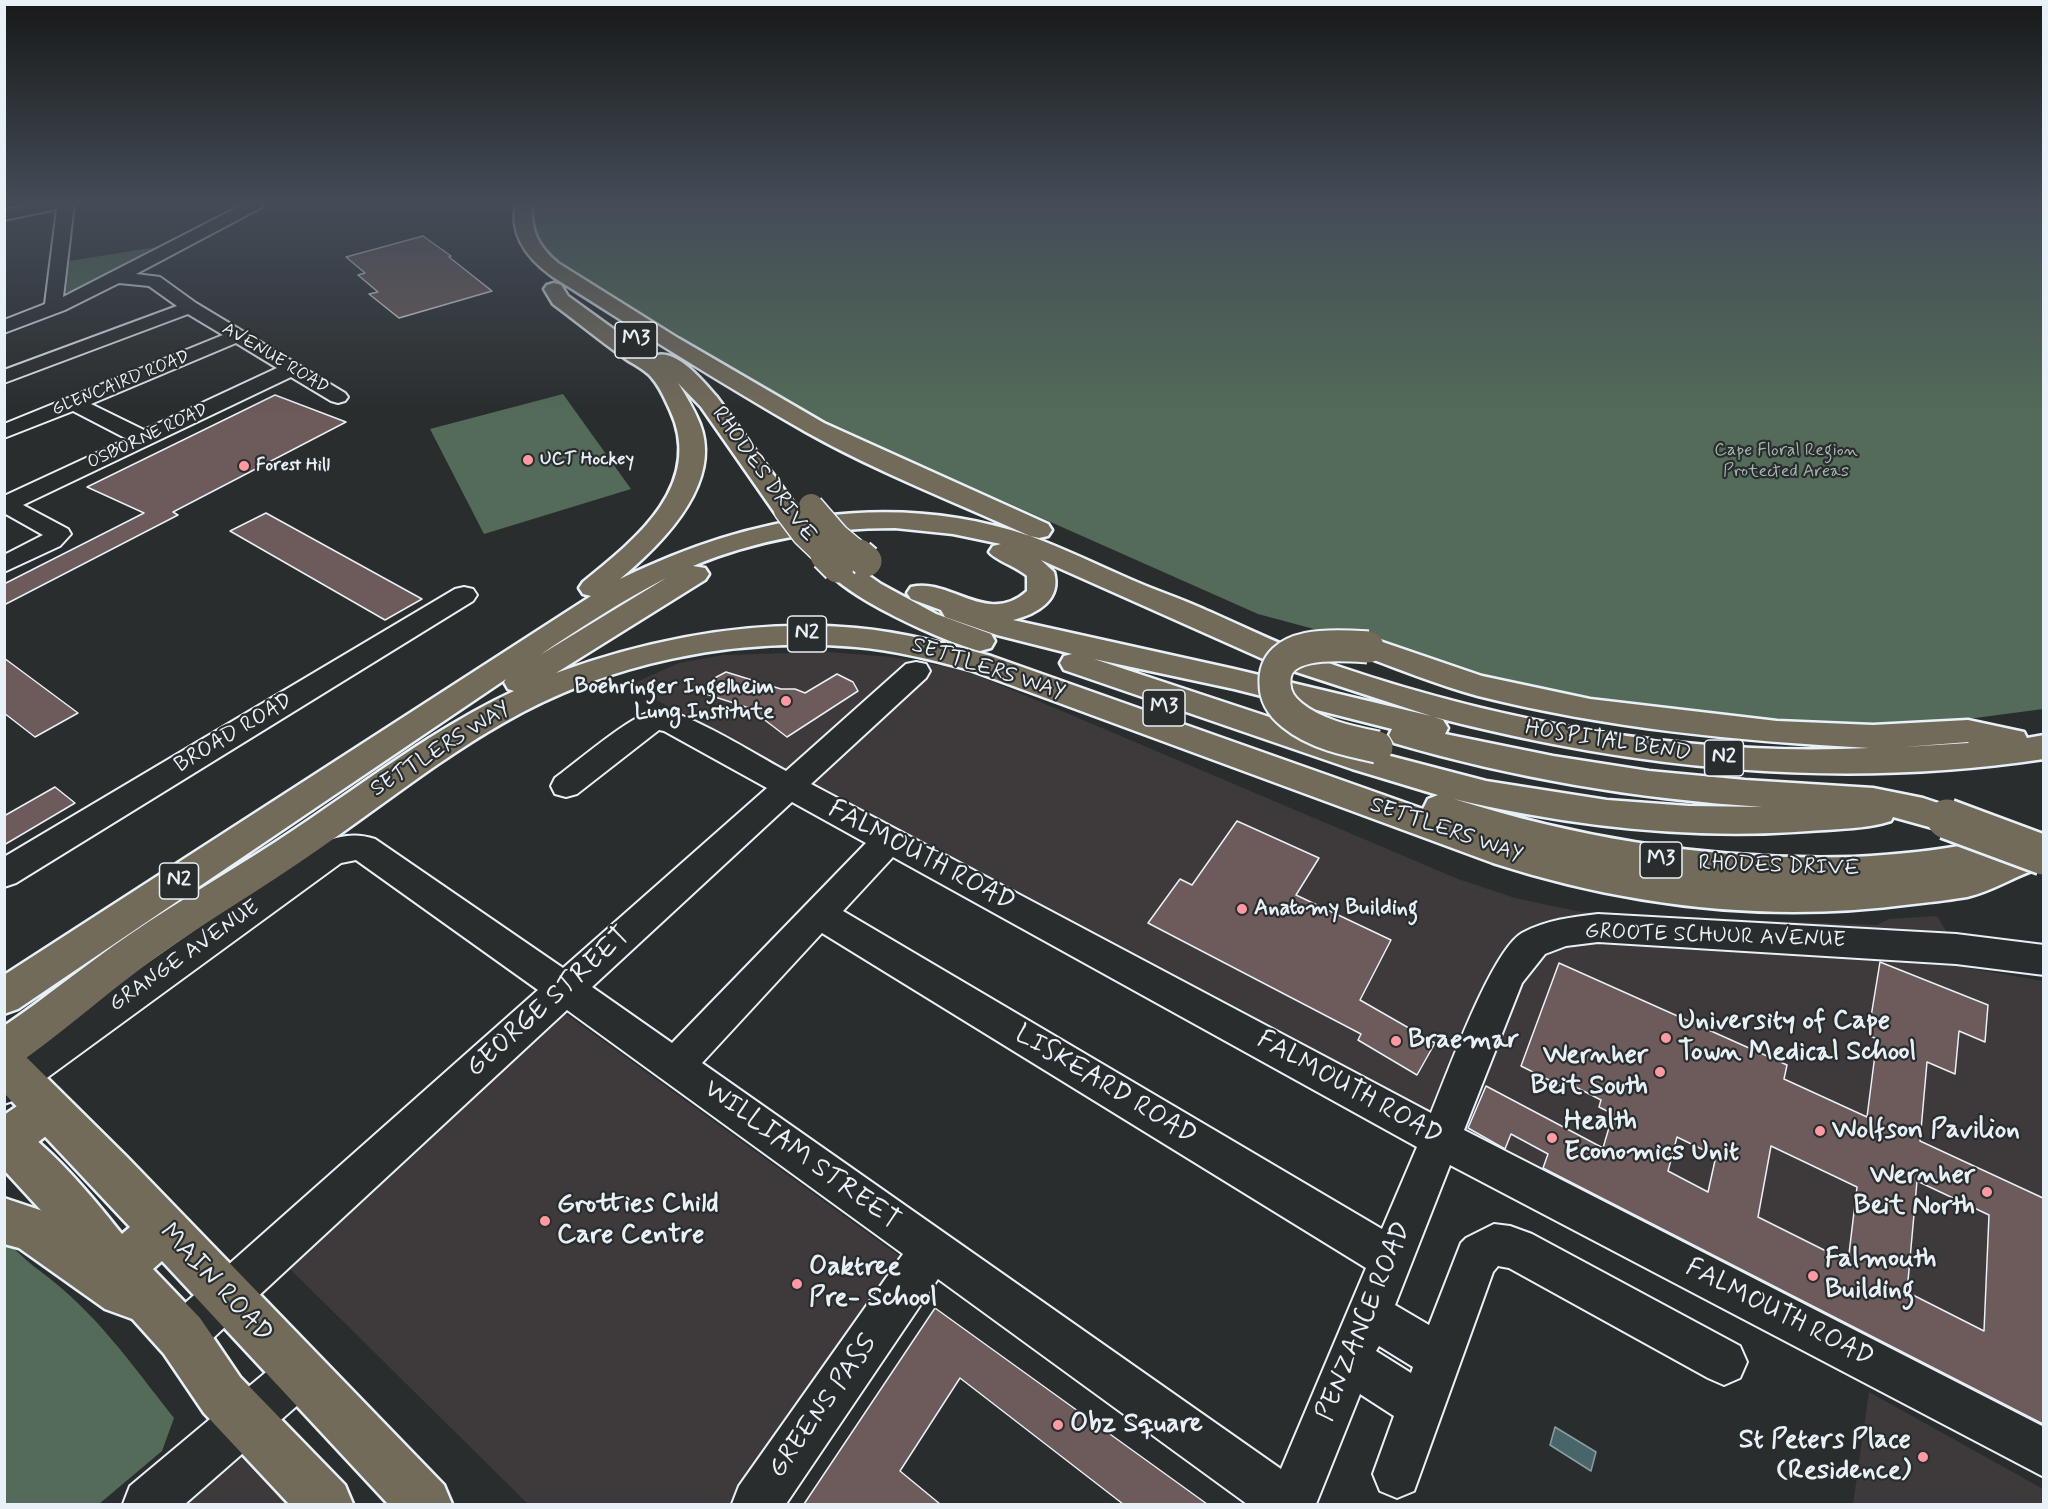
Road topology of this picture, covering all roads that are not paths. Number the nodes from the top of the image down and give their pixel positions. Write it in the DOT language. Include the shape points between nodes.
graph roads {
  1 [pos="59,274"];
  2 [pos="122,274"];
  3 [pos="563,274"];
  4 [pos="117,277"];
  5 [pos="57,299"];
  6 [pos="190,306"];
  7 [pos="4,327"];
  8 [pos="237,336"];
  9 [pos="671,342"];
  10 [pos="291,369"];
  11 [pos="4,377"];
  12 [pos="338,397"];
  13 [pos="74,403"];
  14 [pos="4,432"];
  15 [pos="144,439"];
  16 [pos="5,504"];
  17 [pos="799,508"];
  18 [pos="4,565"];
  19 [pos="464,595"];
  20 [pos="905,597"];
  21 [pos="1192,615"];
  22 [pos="1168,664"];
  23 [pos="916,671"];
  24 [pos="481,681"];
  25 [pos="2036,748"];
  26 [pos="566,786"];
  27 [pos="790,787"];
  28 [pos="1879,812"];
  29 [pos="1945,818"];
  30 [pos="2043,837"];
  31 [pos="890,839"];
  32 [pos="370,852"];
  33 [pos="2034,856"];
  34 [pos="1884,870"];
  35 [pos="4,874"];
  36 [pos="819,914"];
  37 [pos="182,919"];
  38 [pos="2043,960"];
  39 [pos="565,989"];
  40 [pos="4,997"];
  41 [pos="675,1066"];
  42 [pos="8,1069"];
  43 [pos="48,1109"];
  44 [pos="1441,1139"];
  45 [pos="5,1141"];
  46 [pos="4,1221"];
  47 [pos="164,1230"];
  48 [pos="932,1250"];
  49 [pos="1391,1258"];
  50 [pos="133,1284"];
  51 [pos="226,1295"];
  52 [pos="1368,1314"];
  53 [pos="182,1336"];
  54 [pos="1440,1357"];
  55 [pos="1349,1360"];
  56 [pos="1724,1362"];
  57 [pos="299,1374"];
  58 [pos="1422,1407"];
  59 [pos="246,1419"];
  60 [pos="2043,1453"];
  61 [pos="1397,1474"];
  62 [pos="148,1504"];
  63 [pos="326,1504"];
  64 [pos="425,1504"];
  65 [pos="757,1504"];
  66 [pos="1289,1504"];
  1 -- 5 [label="street"];
  2 -- 4 [label="street"];
  3 -- 9 [label="main road, RHODES DRIVE / M3"];
  4 -- 5 [label="street" via="80,297"];
  4 -- 6 [label="street, AVENUE ROAD" via="154,281"];
  5 -- 7 [label="street"];
  6 -- 8 [label="street, AVENUE ROAD"];
  6 -- 11 [label="street"];
  8 -- 10 [label="street, AVENUE ROAD"];
  8 -- 13 [label="street, GLENCAIRD ROAD"];
  9 -- 17 [label="main road" via="726,390"];
  9 -- 21 [label="main road, RHODES DRIVE / M3" via="850,446 1144,578"];
  10 -- 12 [label="street, AVENUE ROAD"];
  10 -- 15 [label="street, OSBORNE ROAD"];
  13 -- 14 [label="street, GLENCAIRD ROAD"];
  13 -- 15 [label="street"];
  15 -- 16 [label="street, OSBORNE ROAD"];
  16 -- 18 [label="street" via="59,534"];
  17 -- 20 [label="main road, bridge"];
  17 -- 20 [label="main road, RHODES DRIVE / M3, bridge" via="804,534 838,567"];
  17 -- 24 [label="main road, RHODES DRIVE / M3" via="695,386 644,345 544,283 560,300 660,374 686,414 694,447 693,465 680,498 643,544 526,638"];
  19 -- 35 [label="street, BROAD ROAD"];
  20 -- 22 [label="main road" via="1072,645"];
  20 -- 28 [label="main road" via="1365,762 1470,790 1564,808 1650,817 1771,820"];
  20 -- 34 [label="main road, RHODES DRIVE / M3" via="926,621 1505,828 1590,848 1705,866 1782,872"];
  20 -- 37 [label="main road" via="1000,613 1035,600 1043,581 1034,566 1012,555 960,541 908,534 802,540 726,561 668,589 457,721 288,836"];
  21 -- 24 [label="main road, SETTLERS WAY / N2" via="1048,552 985,532 913,521 840,521 750,537 668,565 606,598"];
  21 -- 25 [label="main road, HOSPITAL BEND / N2" via="1268,650 1360,684 1488,722 1581,741 1711,757 1814,762 1885,761"];
  22 -- 25 [label="main road" via="1514,747 1690,775 1796,782 1915,781 1987,775"];
  22 -- 29 [label="main road" via="1416,738 1562,771 1656,785 1858,799 1917,807"];
  23 -- 27 [label="street, GEORGE STREET"];
  24 -- 40 [label="main road, SETTLERS WAY / N2"];
  25 -- 28 [label="main road, bridge" via="1968,731 1873,736 1777,732 1590,710 1478,685 1368,647 1307,648 1286,658 1274,676 1276,696 1291,715 1321,732 1377,747 1607,794"];
  26 -- 27 [label="street, FALMOUTH ROAD" via="642,727 657,720 671,722"];
  27 -- 31 [label="street, FALMOUTH ROAD"];
  27 -- 39 [label="street, GEORGE STREET"];
  28 -- 29 [label="main road"];
  29 -- 33 [label="main road, bridge"];
  30 -- 34 [label="main road, M3" via="1976,856"];
  31 -- 36 [label="street"];
  31 -- 44 [label="street, FALMOUTH ROAD"];
  32 -- 39 [label="street, WILLIAM STREET"];
  32 -- 42 [label="street, GRANGE AVENUE" via="354,846 329,854"];
  33 -- 34 [label="main road"];
  33 -- 37 [label="main road, SETTLERS WAY / N2" via="1968,882 1852,896 1754,897 1613,880 1472,842 956,655 882,639 786,634 727,639 651,653 573,678 524,699 444,744"];
  36 -- 41 [label="street"];
  36 -- 49 [label="street, LISKEARD ROAD"];
  37 -- 42 [label="main road, SETTLERS WAY / N2" via="118,963"];
  38 -- 44 [label="street, GROOTE SCHUUR AVENUE" via="1956,949 1784,938 1598,928 1563,932 1533,944 1508,974"];
  39 -- 41 [label="street, WILLIAM STREET"];
  39 -- 51 [label="street, GEORGE STREET"];
  41 -- 48 [label="street, WILLIAM STREET"];
  42 -- 43 [label="main road, MAIN ROAD"];
  43 -- 45 [label="main road"];
  43 -- 47 [label="main road, MAIN ROAD"];
  44 -- 49 [label="street, PENZANCE ROAD"];
  44 -- 60 [label="street, FALMOUTH ROAD"];
  45 -- 50 [label="main road" via="86,1226"];
  46 -- 50 [label="main road" via="30,1228 122,1292"];
  47 -- 50 [label="main road"];
  47 -- 51 [label="main road, MAIN ROAD"];
  48 -- 65 [label="street, GREENS PASS"];
  48 -- 66 [label="street, WILLIAM STREET"];
  49 -- 52 [label="street, PENZANCE ROAD"];
  50 -- 53 [label="main road"];
  51 -- 53 [label="street, GEORGE STREET"];
  51 -- 57 [label="main road, MAIN ROAD"];
  52 -- 54 [label="street"];
  52 -- 55 [label="street, PENZANCE ROAD"];
  53 -- 59 [label="main road" via="222,1395"];
  54 -- 56 [label="street" via="1476,1258 1485,1247 1500,1244 1517,1248"];
  54 -- 58 [label="street"];
  55 -- 58 [label="street"];
  55 -- 66 [label="street, PENZANCE ROAD"];
  57 -- 59 [label="street"];
  57 -- 64 [label="main road, MAIN ROAD"];
  58 -- 61 [label="street"];
  59 -- 62 [label="street"];
  59 -- 63 [label="main road"];
}
